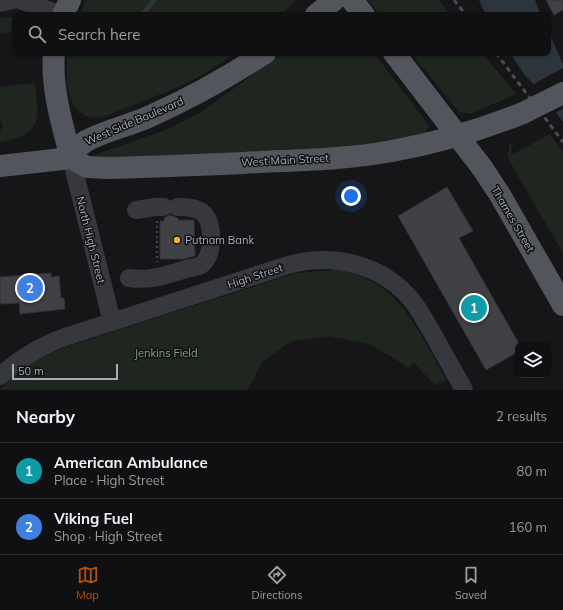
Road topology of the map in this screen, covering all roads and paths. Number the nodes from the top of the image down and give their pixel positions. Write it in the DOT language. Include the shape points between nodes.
graph roads {
  1 [pos="13,0"];
  2 [pos="20,0"];
  3 [pos="70,0"];
  4 [pos="334,0"];
  5 [pos="352,0"];
  6 [pos="0,3"];
  7 [pos="54,12"];
  8 [pos="64,12"];
  9 [pos="320,12"];
  10 [pos="362,12"];
  11 [pos="54,56"];
  12 [pos="260,56"];
  13 [pos="396,56"];
  14 [pos="563,93"];
  15 [pos="458,136"];
  16 [pos="71,158"];
  17 [pos="0,166"];
  18 [pos="136,210"];
  19 [pos="166,211"];
  20 [pos="157,266"];
  21 [pos="129,278"];
  22 [pos="563,306"];
  23 [pos="112,322"];
  24 [pos="0,376"];
  25 [pos="464,390"];
  1 -- 6 [label="street"];
  2 -- 7 [label="street"];
  3 -- 8 [label="main road"];
  4 -- 9 [label="main road"];
  5 -- 10 [label="main road"];
  11 -- 16 [label="main road" via="58,102"];
  12 -- 16 [label="main road, West Side Boulevard" via="180,102 145,119 86,141"];
  13 -- 15 [label="main road, Thames Street"];
  14 -- 15 [label="main road, West Main Street, bridge" via="522,113"];
  15 -- 16 [label="main road, West Main Street" via="384,153 292,160 98,168 85,166"];
  15 -- 22 [label="main road, Thames Street" via="494,186"];
  16 -- 17 [label="main road"];
  16 -- 23 [label="street, North High Street"];
  18 -- 19 [label="street" via="154,207"];
  19 -- 20 [label="path"];
  19 -- 21 [label="street" via="193,208 204,214 210,228 209,256 201,265 154,278"];
  23 -- 24 [label="street, High Street" via="35,349"];
  23 -- 25 [label="street, High Street" via="295,263 323,260 353,263 384,276 408,296 419,310"];
}
